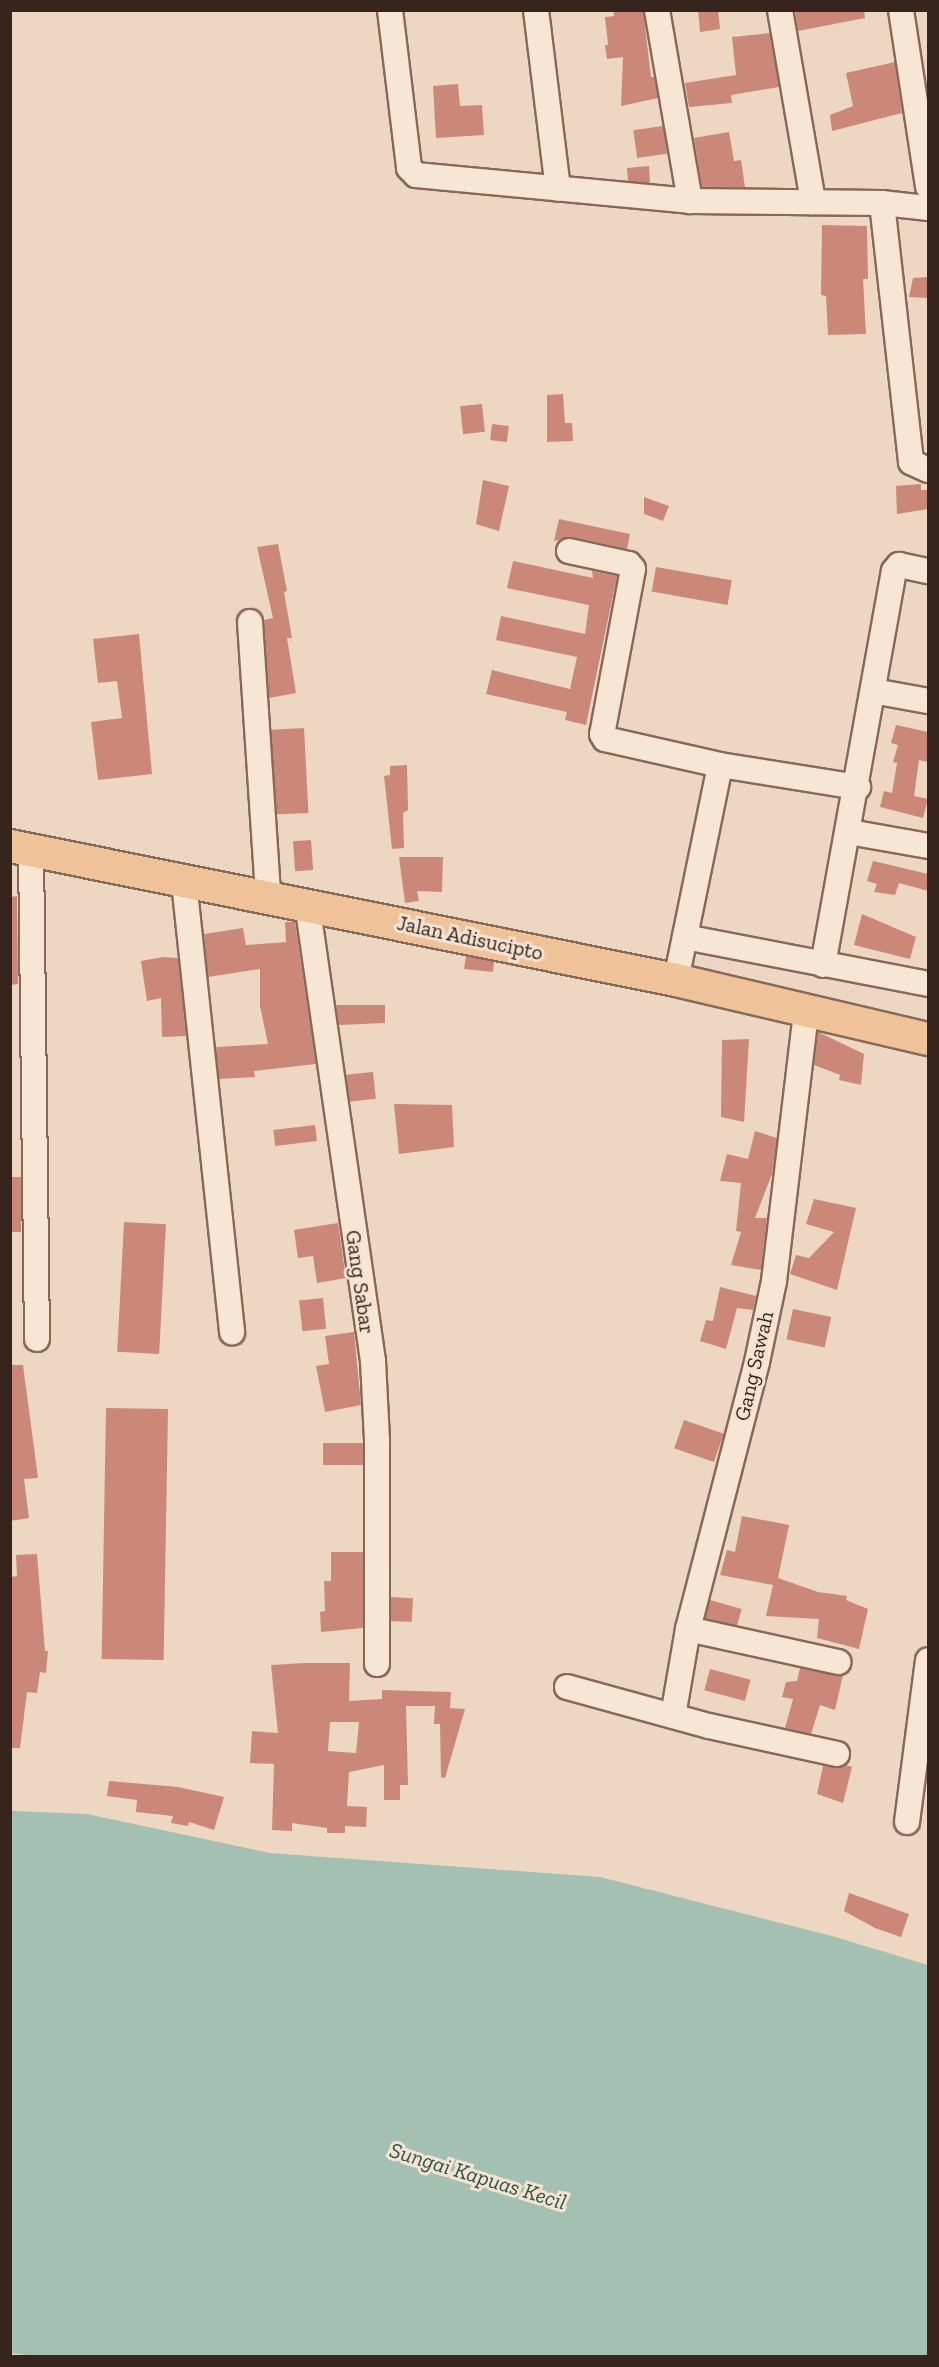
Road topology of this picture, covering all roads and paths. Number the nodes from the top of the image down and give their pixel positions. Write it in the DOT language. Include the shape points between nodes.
graph roads {
  1 [pos="390,10"];
  2 [pos="536,10"];
  3 [pos="657,10"];
  4 [pos="780,10"];
  5 [pos="901,10"];
  6 [pos="928,188"];
  7 [pos="558,189"];
  8 [pos="690,201"];
  9 [pos="813,202"];
  10 [pos="882,203"];
  11 [pos="928,208"];
  12 [pos="928,470"];
  13 [pos="569,551"];
  14 [pos="928,571"];
  15 [pos="250,622"];
  16 [pos="873,691"];
  17 [pos="928,701"];
  18 [pos="720,765"];
  19 [pos="858,787"];
  20 [pos="849,832"];
  21 [pos="928,846"];
  22 [pos="21,848"];
  23 [pos="184,882"];
  24 [pos="268,896"];
  25 [pos="307,903"];
  26 [pos="685,938"];
  27 [pos="823,965"];
  28 [pos="676,980"];
  29 [pos="928,984"];
  30 [pos="806,1011"];
  31 [pos="928,1040"];
  32 [pos="232,1332"];
  33 [pos="37,1339"];
  34 [pos="688,1629"];
  35 [pos="928,1660"];
  36 [pos="838,1662"];
  37 [pos="377,1664"];
  38 [pos="567,1687"];
  39 [pos="673,1716"];
  40 [pos="837,1754"];
  41 [pos="907,1822"];
  1 -- 7 [label="street" via="411,171"];
  2 -- 7 [label="street"];
  3 -- 8 [label="street"];
  4 -- 9 [label="street"];
  5 -- 6 [label="street"];
  7 -- 8 [label="street"];
  8 -- 9 [label="street"];
  9 -- 10 [label="street"];
  10 -- 11 [label="street"];
  10 -- 12 [label="street" via="911,462"];
  13 -- 18 [label="street" via="629,564 633,569 602,734 605,739"];
  14 -- 16 [label="street" via="899,565 894,571"];
  15 -- 24 [label="street"];
  16 -- 17 [label="street"];
  16 -- 19 [label="street"];
  18 -- 19 [label="street"];
  18 -- 26 [label="street"];
  19 -- 20 [label="street"];
  20 -- 21 [label="street"];
  20 -- 27 [label="street"];
  22 -- 23 [label="main road, Jalan Adisucipto"];
  22 -- 33 [label="street"];
  23 -- 24 [label="main road, Jalan Adisucipto"];
  23 -- 32 [label="street"];
  24 -- 25 [label="main road, Jalan Adisucipto"];
  25 -- 28 [label="main road, Jalan Adisucipto"];
  25 -- 37 [label="street, Gang Sabar" via="372,1361 377,1441"];
  26 -- 27 [label="street"];
  26 -- 28 [label="street"];
  27 -- 29 [label="street"];
  28 -- 30 [label="main road, Jalan Adisucipto"];
  30 -- 31 [label="main road, Jalan Adisucipto"];
  30 -- 34 [label="street, Gang Sawah" via="774,1281"];
  34 -- 36 [label="street"];
  34 -- 39 [label="street, Gang Sawah"];
  35 -- 41 [label="street"];
  38 -- 39 [label="street"];
  39 -- 40 [label="street"];
}
